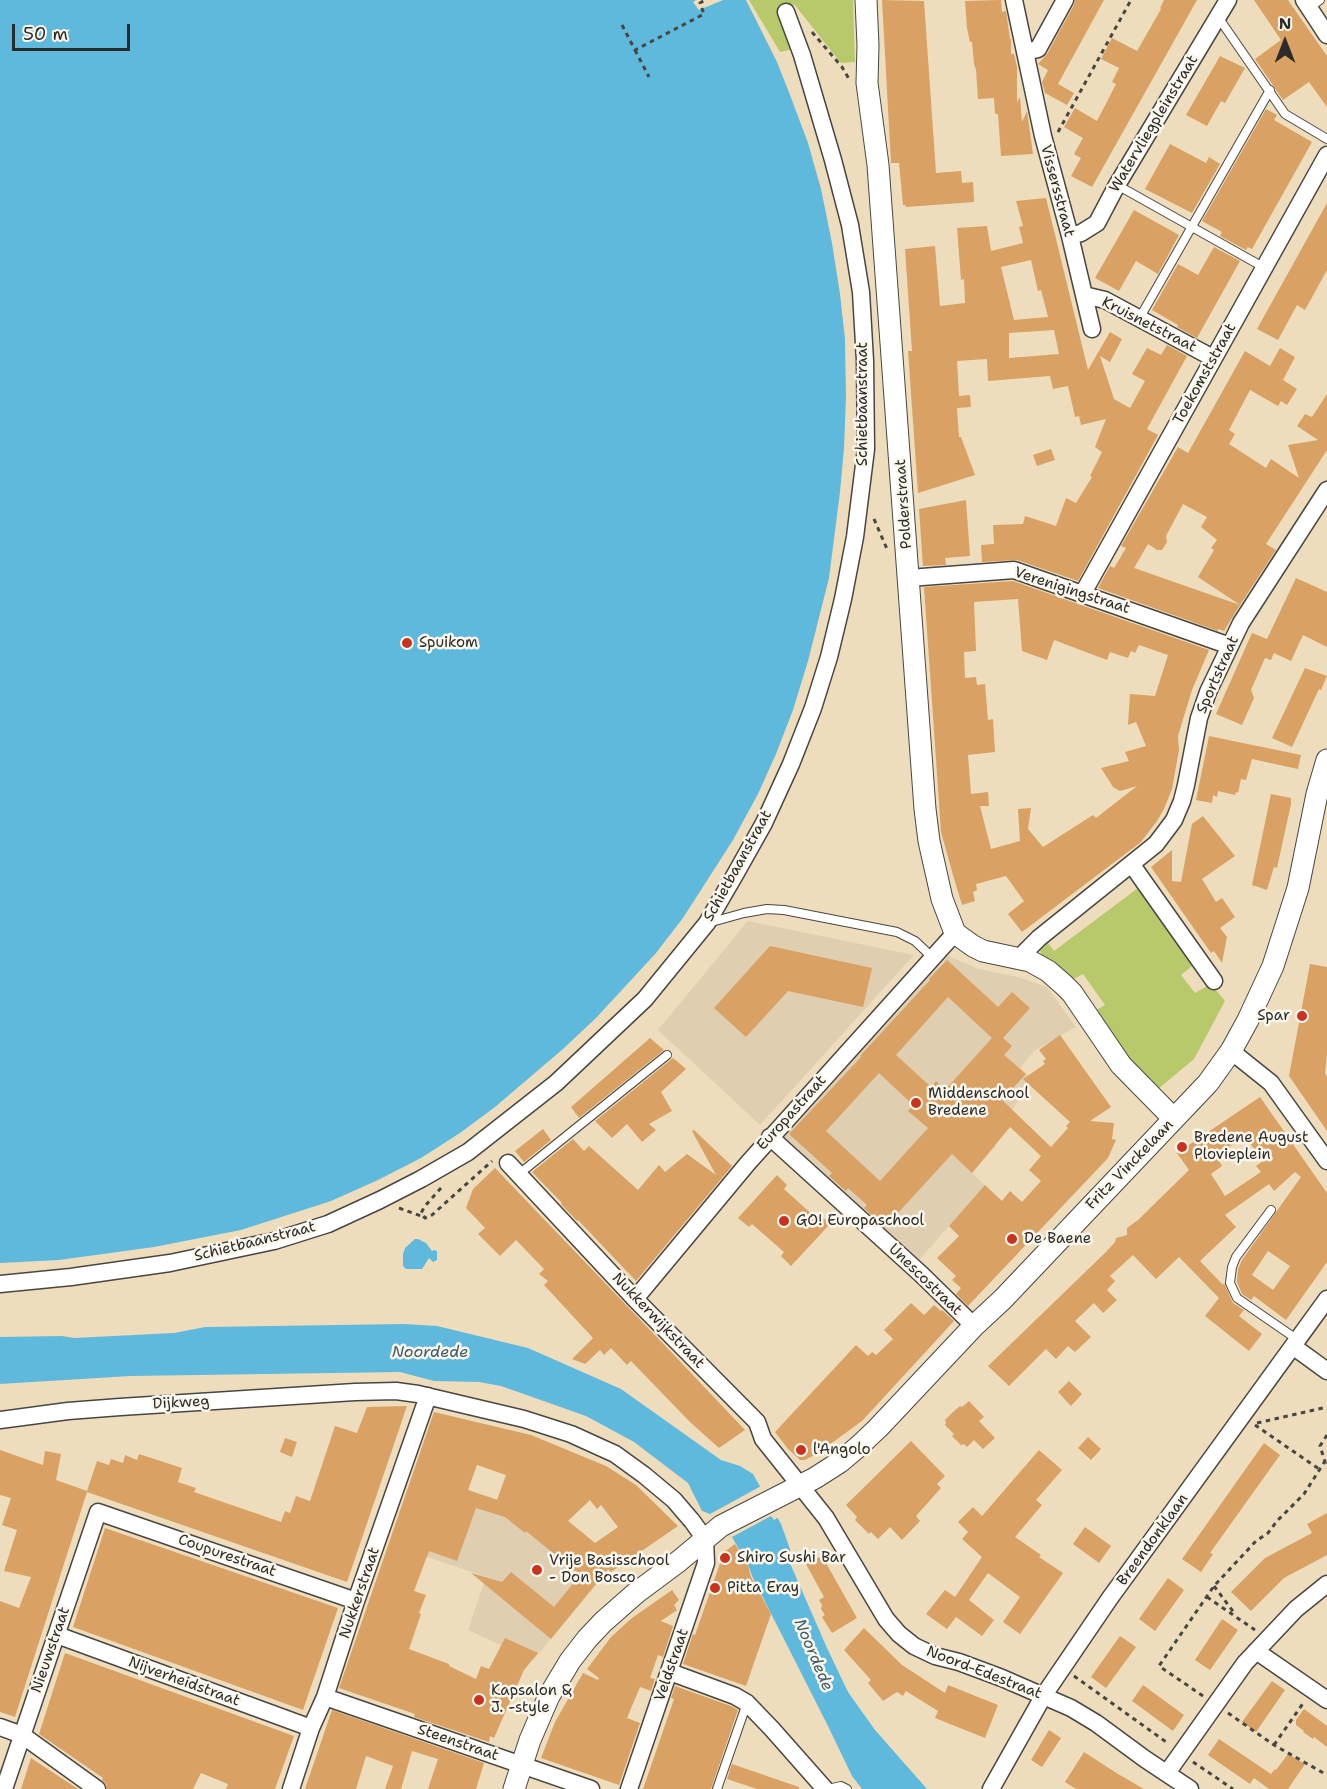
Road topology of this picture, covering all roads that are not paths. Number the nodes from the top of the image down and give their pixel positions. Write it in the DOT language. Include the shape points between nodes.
graph roads {
  1 [pos="866,0"];
  2 [pos="1014,0"];
  3 [pos="1065,0"];
  4 [pos="1228,0"];
  5 [pos="1311,3"];
  6 [pos="784,6"];
  7 [pos="1218,17"];
  8 [pos="1327,35"];
  9 [pos="1025,52"];
  10 [pos="1270,90"];
  11 [pos="1327,140"];
  12 [pos="1327,155"];
  13 [pos="1118,184"];
  14 [pos="1191,226"];
  15 [pos="1070,236"];
  16 [pos="1265,268"];
  17 [pos="1084,295"];
  18 [pos="1139,319"];
  19 [pos="1092,329"];
  20 [pos="1213,358"];
  21 [pos="1327,490"];
  22 [pos="909,578"];
  23 [pos="1083,593"];
  24 [pos="1230,646"];
  25 [pos="1327,760"];
  26 [pos="1132,865"];
  27 [pos="707,923"];
  28 [pos="955,933"];
  29 [pos="932,957"];
  30 [pos="1021,958"];
  31 [pos="1214,981"];
  32 [pos="1231,1051"];
  33 [pos="667,1055"];
  34 [pos="1174,1119"];
  35 [pos="770,1137"];
  36 [pos="1327,1161"];
  37 [pos="513,1169"];
  38 [pos="1271,1210"];
  39 [pos="0,1284"];
  40 [pos="635,1299"];
  41 [pos="1327,1299"];
  42 [pos="974,1326"];
  43 [pos="1296,1344"];
  44 [pos="1327,1371"];
  45 [pos="428,1396"];
  46 [pos="0,1420"];
  47 [pos="800,1484"];
  48 [pos="98,1512"];
  49 [pos="713,1532"];
  50 [pos="1327,1584"];
  51 [pos="356,1601"];
  52 [pos="57,1635"];
  53 [pos="1262,1645"];
  54 [pos="670,1672"];
  55 [pos="1044,1695"];
  56 [pos="326,1696"];
  57 [pos="1327,1700"];
  58 [pos="747,1703"];
  59 [pos="0,1727"];
  60 [pos="311,1728"];
  61 [pos="22,1735"];
  62 [pos="521,1765"];
  63 [pos="1167,1773"];
  64 [pos="810,1781"];
  65 [pos="4,1789"];
  66 [pos="97,1789"];
  67 [pos="291,1789"];
  68 [pos="514,1789"];
  69 [pos="591,1789"];
  70 [pos="629,1789"];
  71 [pos="717,1789"];
  72 [pos="827,1789"];
  73 [pos="847,1789"];
  74 [pos="991,1789"];
  75 [pos="1190,1789"];
  1 -- 22 [label="street, Polderstraat" via="867,83 878,165"];
  2 -- 9 [label="street, Vissersstraat"];
  3 -- 9 [label="street" via="1038,49"];
  4 -- 7 [label="street, Watervliegpleinstraat"];
  5 -- 8 [label="street"];
  6 -- 27 [label="street, Schietbaanstraat" via="850,225 861,292 866,448 843,599 813,708 764,823"];
  7 -- 10 [label="lane"];
  7 -- 13 [label="street, Watervliegpleinstraat"];
  9 -- 15 [label="street, Vissersstraat"];
  10 -- 11 [label="lane" via="1285,114"];
  10 -- 14 [label="lane"];
  12 -- 16 [label="street, Toekomststraat"];
  13 -- 14 [label="lane"];
  13 -- 15 [label="street, Watervliegpleinstraat" via="1097,223"];
  14 -- 16 [label="lane"];
  14 -- 18 [label="lane"];
  15 -- 17 [label="street, Vissersstraat"];
  16 -- 20 [label="street, Toekomststraat"];
  17 -- 18 [label="street, Kruisnetstraat" via="1105,300"];
  17 -- 19 [label="street, Vissersstraat"];
  18 -- 20 [label="street, Kruisnetstraat"];
  20 -- 23 [label="street, Toekomststraat"];
  21 -- 24 [label="street, Sportstraat" via="1241,622"];
  22 -- 23 [label="street, Verenigingstraat" via="1014,570"];
  22 -- 28 [label="street, Polderstraat" via="929,841 942,899"];
  23 -- 24 [label="street, Verenigingstraat"];
  24 -- 26 [label="street, Sportstraat" via="1198,718 1186,785 1174,820 1156,844"];
  25 -- 32 [label="street, Fritz Vinckelaan" via="1286,930 1274,966"];
  26 -- 30 [label="street, Sportstraat" via="1039,938"];
  26 -- 31 [label="street"];
  27 -- 29 [label="lane" via="767,909 784,910 897,932 915,941"];
  27 -- 39 [label="street, Schietbaanstraat" via="645,999 556,1083 468,1152 380,1200 328,1224 262,1243 170,1263"];
  28 -- 29 [label="street, Europastraat"];
  28 -- 30 [label="street" via="983,951"];
  29 -- 35 [label="street, Europastraat"];
  30 -- 34 [label="street" via="1039,965 1072,993 1121,1065"];
  32 -- 34 [label="street, Fritz Vinckelaan"];
  32 -- 36 [label="street" via="1271,1083"];
  33 -- 37 [label="lane"];
  34 -- 42 [label="street, Fritz Vinckelaan"];
  35 -- 40 [label="street, Europastraat"];
  35 -- 42 [label="street, Unescostraat"];
  37 -- 40 [label="street, Nukkerwijkstraat"];
  38 -- 43 [label="lane" via="1236,1257 1230,1283 1237,1298"];
  40 -- 47 [label="street, Nukkerwijkstraat" via="757,1422 763,1439"];
  41 -- 43 [label="street, Breendonklaan"];
  42 -- 47 [label="street, Fritz Vinckelaan" via="859,1446 827,1471"];
  43 -- 44 [label="street"];
  43 -- 55 [label="street, Breendonklaan"];
  45 -- 46 [label="street, Dijkweg" via="404,1391 363,1391 68,1411"];
  45 -- 49 [label="street" via="571,1434 615,1454"];
  45 -- 51 [label="street, Nukkerstraat"];
  47 -- 49 [label="street, Fritz Vinckelaan"];
  47 -- 55 [label="street, Noord-Edestraat" via="899,1634 935,1656"];
  48 -- 51 [label="street, Coupurestraat"];
  48 -- 52 [label="street, Nieuwstraat"];
  49 -- 54 [label="street, Veldstraat"];
  49 -- 62 [label="street, Fritz Vinckelaan" via="620,1606 587,1639 549,1696"];
  50 -- 53 [label="street"];
  51 -- 56 [label="street, Nukkerstraat"];
  52 -- 60 [label="street, Nijverheidstraat"];
  52 -- 61 [label="street, Nieuwstraat"];
  53 -- 57 [label="street"];
  53 -- 63 [label="street"];
  54 -- 58 [label="street"];
  54 -- 70 [label="street, Veldstraat"];
  55 -- 63 [label="street, Noord-Edestraat" via="1096,1723"];
  55 -- 74 [label="street, Breendonklaan"];
  56 -- 60 [label="street, Nukkerstraat"];
  56 -- 62 [label="street, Steenstraat"];
  58 -- 64 [label="street"];
  58 -- 71 [label="lane"];
  59 -- 61 [label="street"];
  60 -- 67 [label="street, Nukkerstraat"];
  61 -- 65 [label="street, Nieuwstraat"];
  61 -- 66 [label="street"];
  62 -- 68 [label="street, Fritz Vinckelaan"];
  62 -- 69 [label="street, Steenstraat"];
  63 -- 75 [label="street, Noord-Edestraat"];
  64 -- 72 [label="street"];
  72 -- 73 [label="lane"];
}
